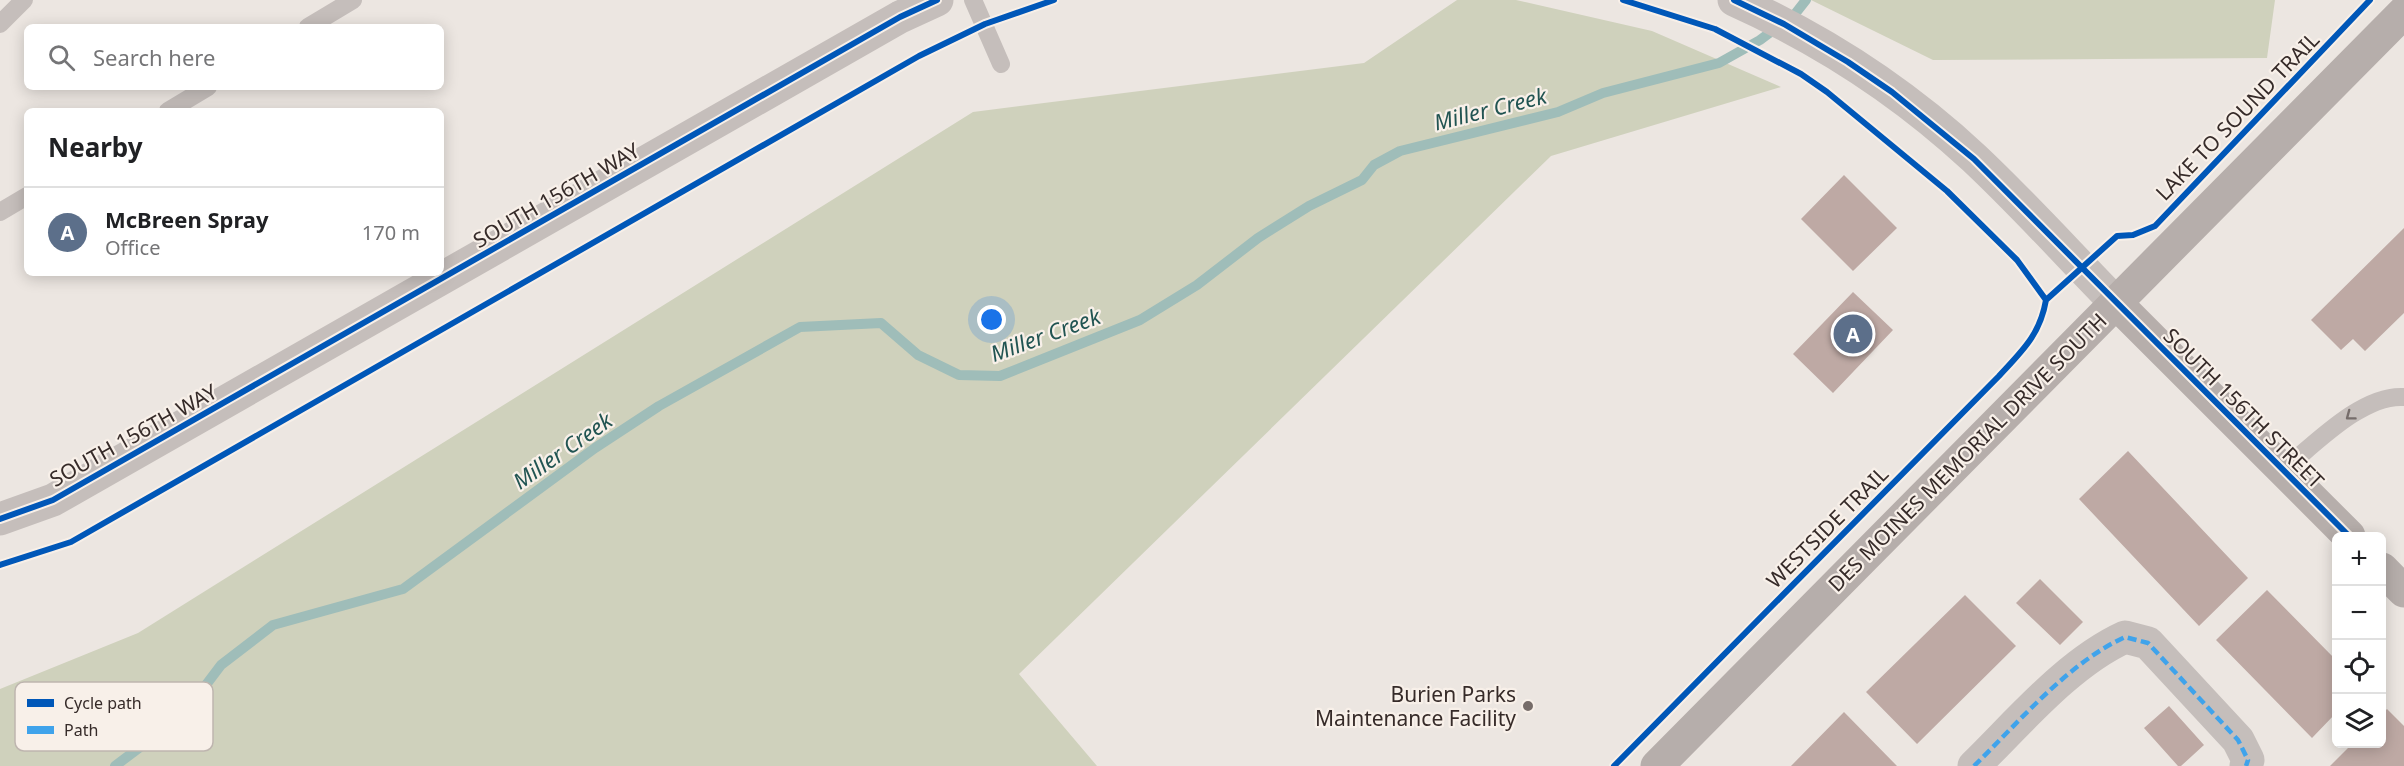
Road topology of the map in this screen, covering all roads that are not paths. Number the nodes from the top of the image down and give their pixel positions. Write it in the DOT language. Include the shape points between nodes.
graph roads {
  1 [pos="24,0"];
  2 [pos="353,0"];
  3 [pos="938,0"];
  4 [pos="973,0"];
  5 [pos="1740,3"];
  6 [pos="2404,12"];
  7 [pos="0,24"];
  8 [pos="313,24"];
  9 [pos="1001,64"];
  10 [pos="203,90"];
  11 [pos="173,108"];
  12 [pos="24,198"];
  13 [pos="0,212"];
  14 [pos="2115,302"];
  15 [pos="2404,397"];
  16 [pos="2283,470"];
  17 [pos="0,519"];
  18 [pos="2344,532"];
  19 [pos="2386,572"];
  20 [pos="2404,591"];
  21 [pos="1657,766"];
  22 [pos="1974,766"];
  23 [pos="2246,766"];
  1 -- 7 [label="lane"];
  2 -- 8 [label="lane"];
  3 -- 17 [label="street, SOUTH 156TH WAY" via="900,17 53,500"];
  4 -- 9 [label="lane"];
  5 -- 14 [label="street" via="1784,24 1892,92 1974,159"];
  6 -- 14 [label="main road, DES MOINES MEMORIAL DRIVE SOUTH"];
  10 -- 11 [label="lane"];
  12 -- 13 [label="lane"];
  14 -- 16 [label="main road, SOUTH 156TH STREET"];
  14 -- 21 [label="main road, DES MOINES MEMORIAL DRIVE SOUTH"];
  15 -- 16 [label="lane, one-way" via="2392,396 2357,411"];
  16 -- 18 [label="main road, SOUTH 156TH STREET"];
  19 -- 20 [label="main road"];
  22 -- 23 [label="street" via="2078,665 2125,637 2148,643 2238,740 2248,760"];
}
